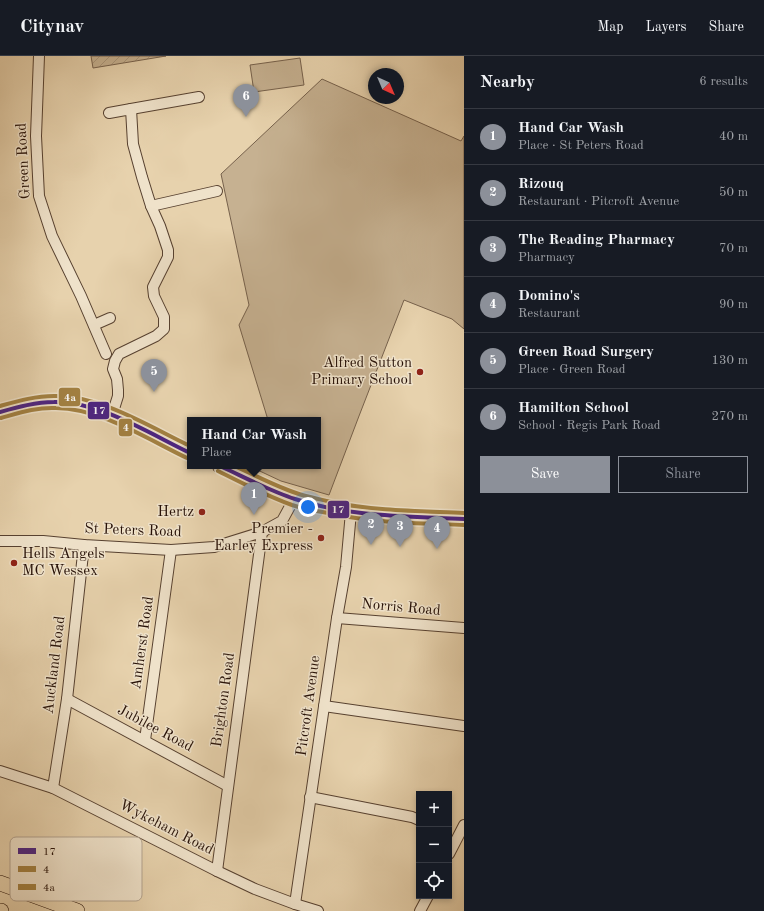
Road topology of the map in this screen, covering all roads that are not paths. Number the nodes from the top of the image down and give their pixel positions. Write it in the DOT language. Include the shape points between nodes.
graph roads {
  1 [pos="39,56"];
  2 [pos="199,97"];
  3 [pos="131,109"];
  4 [pos="109,113"];
  5 [pos="217,191"];
  6 [pos="151,206"];
  7 [pos="110,318"];
  8 [pos="94,325"];
  9 [pos="106,354"];
  10 [pos="0,412"];
  11 [pos="112,416"];
  12 [pos="187,452"];
  13 [pos="227,469"];
  14 [pos="294,499"];
  15 [pos="351,512"];
  16 [pos="464,520"];
  17 [pos="262,532"];
  18 [pos="0,541"];
  19 [pos="84,545"];
  20 [pos="171,550"];
  21 [pos="336,618"];
  22 [pos="464,628"];
  23 [pos="66,699"];
  24 [pos="324,706"];
  25 [pos="464,726"];
  26 [pos="145,740"];
  27 [pos="0,771"];
  28 [pos="228,786"];
  29 [pos="54,788"];
  30 [pos="310,797"];
  31 [pos="416,819"];
  32 [pos="464,825"];
  33 [pos="453,835"];
  34 [pos="217,871"];
  35 [pos="0,883"];
  36 [pos="10,887"];
  37 [pos="426,899"];
  38 [pos="50,901"];
  39 [pos="295,904"];
  40 [pos="77,911"];
  41 [pos="318,911"];
  42 [pos="420,911"];
  1 -- 8 [label="street, Green Road" via="36,136 39,196 52,236"];
  2 -- 3 [label="street"];
  3 -- 4 [label="street"];
  3 -- 6 [label="street" via="133,144"];
  5 -- 6 [label="street"];
  6 -- 11 [label="street" via="168,250 168,257 153,287 154,296 164,317 164,329 156,336 119,354 113,369 117,379 118,396"];
  7 -- 8 [label="street"];
  8 -- 9 [label="street, Green Road"];
  10 -- 11 [label="main road" via="42,403 63,402 92,408"];
  11 -- 12 [label="main road"];
  13 -- 14 [label="main road"];
  14 -- 15 [label="main road"];
  14 -- 17 [label="street, St Peters Road" via="282,521"];
  15 -- 16 [label="main road"];
  15 -- 21 [label="street, Pitcroft Avenue" via="346,567"];
  17 -- 20 [label="street, St Peters Road" via="214,547"];
  17 -- 28 [label="street, Brighton Road"];
  18 -- 19 [label="street, St Peters Road" via="43,541"];
  19 -- 20 [label="street, St Peters Road"];
  19 -- 23 [label="street, Auckland Road"];
  20 -- 26 [label="street, Amherst Road"];
  21 -- 22 [label="street, Norris Road"];
  21 -- 24 [label="street, Pitcroft Avenue"];
  23 -- 26 [label="street, Jubilee Road"];
  23 -- 29 [label="street, Auckland Road"];
  24 -- 25 [label="street"];
  24 -- 30 [label="street, Pitcroft Avenue"];
  26 -- 28 [label="street, Jubilee Road"];
  27 -- 29 [label="street, Wykeham Road"];
  28 -- 34 [label="street, Brighton Road"];
  29 -- 34 [label="street, Wykeham Road"];
  30 -- 31 [label="street"];
  30 -- 39 [label="street, Pitcroft Avenue"];
  32 -- 33 [label="street"];
  34 -- 39 [label="street, Wykeham Road"];
  35 -- 36 [label="main road"];
  37 -- 42 [label="street"];
  38 -- 40 [label="main road"];
  39 -- 41 [label="street, Wykeham Road"];
}
